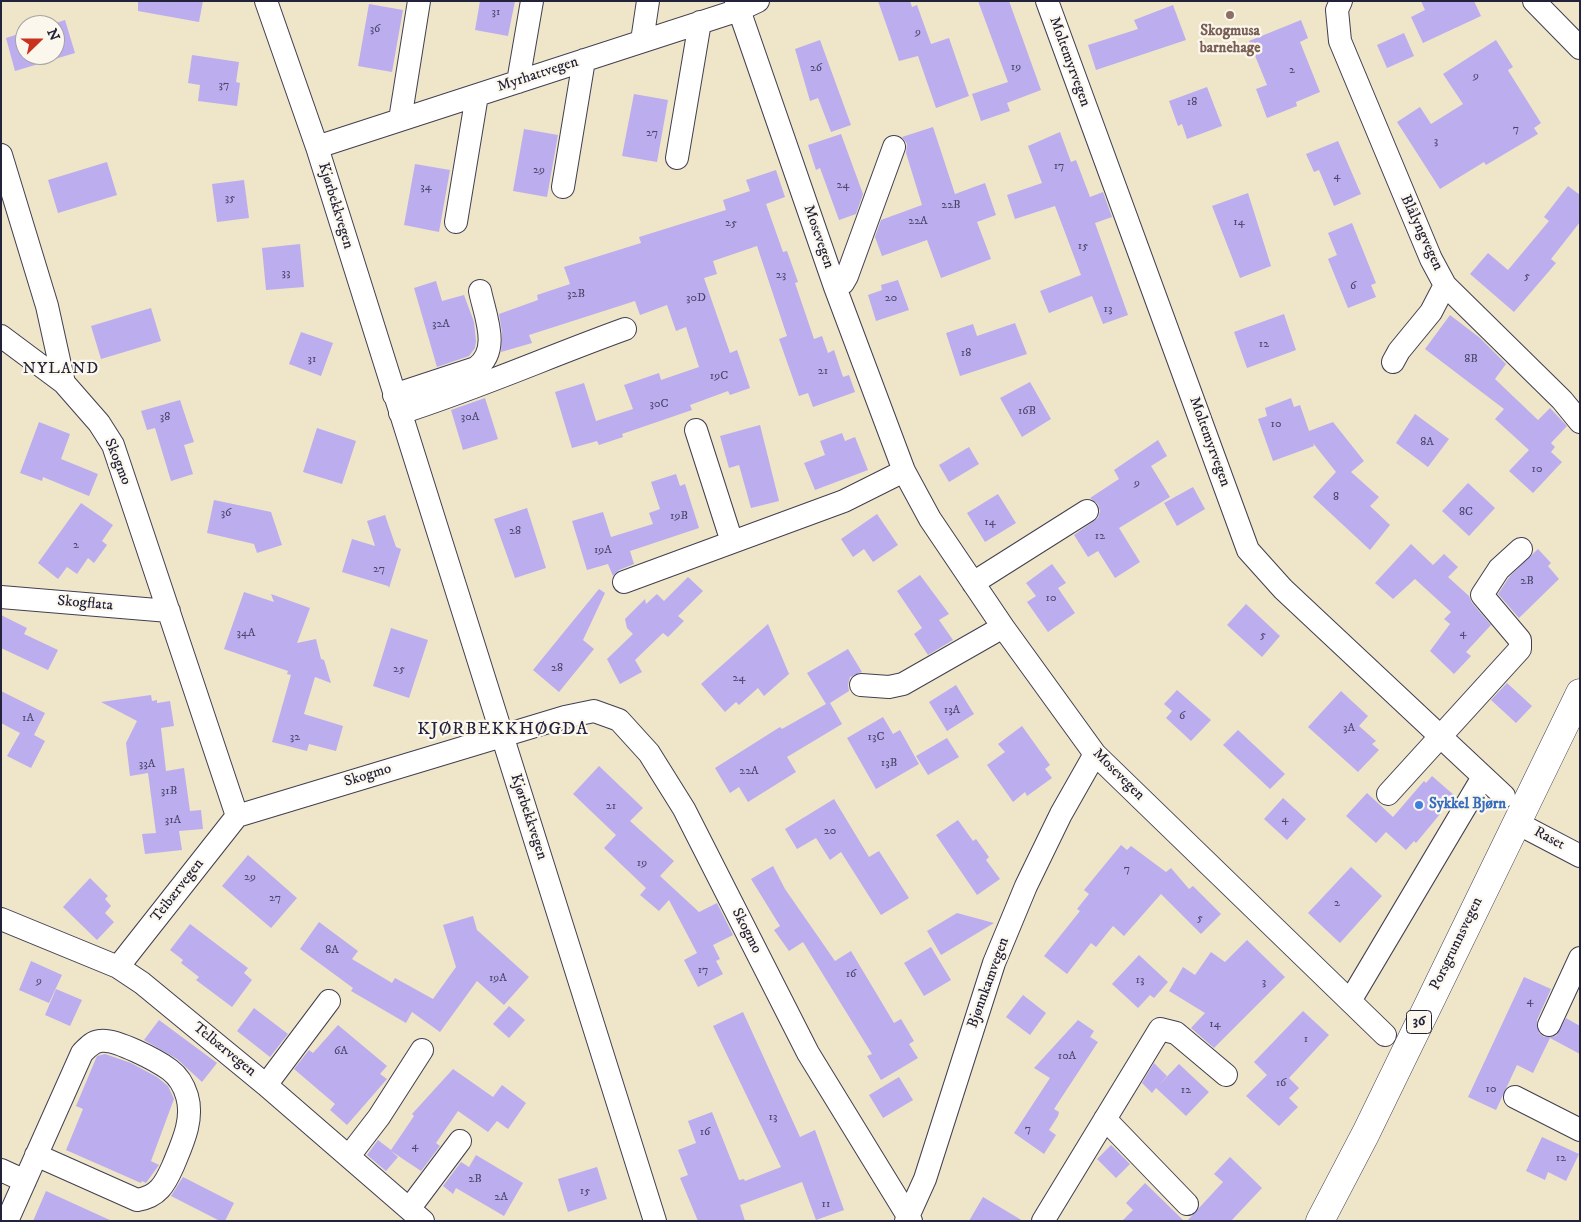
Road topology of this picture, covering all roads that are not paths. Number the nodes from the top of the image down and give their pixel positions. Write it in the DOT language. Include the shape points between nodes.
graph roads {
  1 [pos="266,1"];
  2 [pos="419,1"];
  3 [pos="532,1"];
  4 [pos="648,1"];
  5 [pos="1047,1"];
  6 [pos="1341,1"];
  7 [pos="1534,1"];
  8 [pos="744,4"];
  9 [pos="700,22"];
  10 [pos="642,41"];
  11 [pos="1580,48"];
  12 [pos="584,60"];
  13 [pos="518,82"];
  14 [pos="477,95"];
  15 [pos="400,120"];
  16 [pos="317,147"];
  17 [pos="894,147"];
  18 [pos="1,155"];
  19 [pos="677,158"];
  20 [pos="562,187"];
  21 [pos="456,222"];
  22 [pos="1445,285"];
  23 [pos="835,287"];
  24 [pos="480,291"];
  25 [pos="625,329"];
  26 [pos="1,336"];
  27 [pos="1393,362"];
  28 [pos="64,383"];
  29 [pos="397,404"];
  30 [pos="1580,422"];
  31 [pos="696,430"];
  32 [pos="904,471"];
  33 [pos="1087,511"];
  34 [pos="732,542"];
  35 [pos="1521,549"];
  36 [pos="624,582"];
  37 [pos="973,583"];
  38 [pos="1,597"];
  39 [pos="169,611"];
  40 [pos="1003,627"];
  41 [pos="861,685"];
  42 [pos="1580,694"];
  43 [pos="1580,732"];
  44 [pos="502,736"];
  45 [pos="1438,737"];
  46 [pos="1095,754"];
  47 [pos="1483,776"];
  48 [pos="1388,794"];
  49 [pos="1504,796"];
  50 [pos="237,816"];
  51 [pos="1523,826"];
  52 [pos="1580,856"];
  53 [pos="1,919"];
  54 [pos="1580,958"];
  55 [pos="118,967"];
  56 [pos="329,1001"];
  57 [pos="1350,1001"];
  58 [pos="1549,1025"];
  59 [pos="1385,1035"];
  60 [pos="422,1050"];
  61 [pos="1226,1075"];
  62 [pos="266,1085"];
  63 [pos="1515,1097"];
  64 [pos="1105,1119"];
  65 [pos="1580,1130"];
  66 [pos="460,1142"];
  67 [pos="36,1155"];
  68 [pos="349,1156"];
  69 [pos="1,1170"];
  70 [pos="25,1181"];
  71 [pos="1187,1204"];
  72 [pos="416,1215"];
  73 [pos="909,1219"];
  74 [pos="7,1221"];
  75 [pos="655,1221"];
  76 [pos="1043,1221"];
  77 [pos="1320,1221"];
  78 [pos="1339,1221"];
  1 -- 16 [label="street, Kjørbekkvegen"];
  2 -- 15 [label="street"];
  3 -- 13 [label="street"];
  4 -- 10 [label="street"];
  5 -- 45 [label="street, Moltemyrvegen" via="1248,550 1283,589"];
  6 -- 22 [label="street, Blålyngvegen" via="1337,10 1340,41 1412,218"];
  7 -- 11 [label="street"];
  8 -- 9 [label="street, Myrhattvegen"];
  8 -- 23 [label="street, Mosevegen"];
  9 -- 10 [label="street, Myrhattvegen"];
  9 -- 19 [label="street"];
  10 -- 12 [label="street, Myrhattvegen"];
  12 -- 13 [label="street, Myrhattvegen"];
  12 -- 20 [label="street"];
  13 -- 14 [label="street, Myrhattvegen"];
  14 -- 15 [label="street, Myrhattvegen"];
  14 -- 21 [label="street"];
  15 -- 16 [label="street, Myrhattvegen"];
  16 -- 29 [label="street, Kjørbekkvegen"];
  17 -- 23 [label="street" via="847,276"];
  18 -- 28 [label="street, Skogmo" via="47,306"];
  22 -- 27 [label="street" via="1431,312"];
  22 -- 30 [label="street, Blålyngvegen" via="1562,400"];
  23 -- 32 [label="street, Mosevegen"];
  24 -- 29 [label="street" via="491,343 484,362"];
  25 -- 29 [label="street" via="442,400"];
  26 -- 28 [label="street"];
  28 -- 39 [label="street, Skogmo" via="99,423 113,445"];
  29 -- 44 [label="street, Kjørbekkvegen"];
  31 -- 34 [label="street"];
  32 -- 34 [label="street" via="844,501"];
  32 -- 37 [label="street, Mosevegen" via="930,519"];
  33 -- 37 [label="street"];
  34 -- 36 [label="street"];
  35 -- 45 [label="street" via="1499,569 1482,594 1520,640 1520,649"];
  37 -- 40 [label="street, Mosevegen"];
  38 -- 39 [label="street, Skogflata"];
  39 -- 50 [label="street, Skogmo"];
  40 -- 41 [label="street" via="904,684 889,687"];
  40 -- 46 [label="street, Mosevegen"];
  42 -- 51 [label="highway, Porsgrunnsvegen / 36"];
  43 -- 51 [label="highway, Porsgrunnsvegen / 36"];
  44 -- 50 [label="street, Skogmo"];
  44 -- 73 [label="street, Skogmo" via="594,711 619,720 649,753 684,809 808,1052"];
  44 -- 75 [label="street, Kjørbekkvegen"];
  45 -- 47 [label="street, Moltemyrvegen"];
  45 -- 48 [label="street"];
  46 -- 57 [label="street, Mosevegen"];
  46 -- 73 [label="street, Bjønnkamvegen" via="1061,814 994,963 925,1179"];
  47 -- 49 [label="street, Moltemyrvegen"];
  47 -- 57 [label="street"];
  50 -- 55 [label="street, Teibærvegen"];
  51 -- 52 [label="street, Raset"];
  51 -- 77 [label="highway, Porsgrunnsvegen / 36"];
  51 -- 78 [label="highway, Porsgrunnsvegen / 36"];
  53 -- 55 [label="street, Telbærvegen"];
  54 -- 58 [label="street"];
  55 -- 62 [label="street, Telbærvegen" via="142,982"];
  56 -- 62 [label="street"];
  57 -- 59 [label="street, Mosevegen"];
  60 -- 68 [label="street" via="379,1117"];
  61 -- 64 [label="street" via="1176,1033 1160,1029"];
  62 -- 68 [label="street, Telbærvegen"];
  63 -- 65 [label="street"];
  64 -- 71 [label="street"];
  64 -- 76 [label="street"];
  66 -- 72 [label="street"];
  67 -- 67 [label="street" via="82,1053 91,1044 102,1040 116,1041 170,1070 188,1098 188,1131 167,1179 149,1198 137,1200"];
  67 -- 70 [label="street"];
  68 -- 72 [label="street, Telbærvegen"];
  69 -- 70 [label="street"];
  70 -- 74 [label="street"];
}
